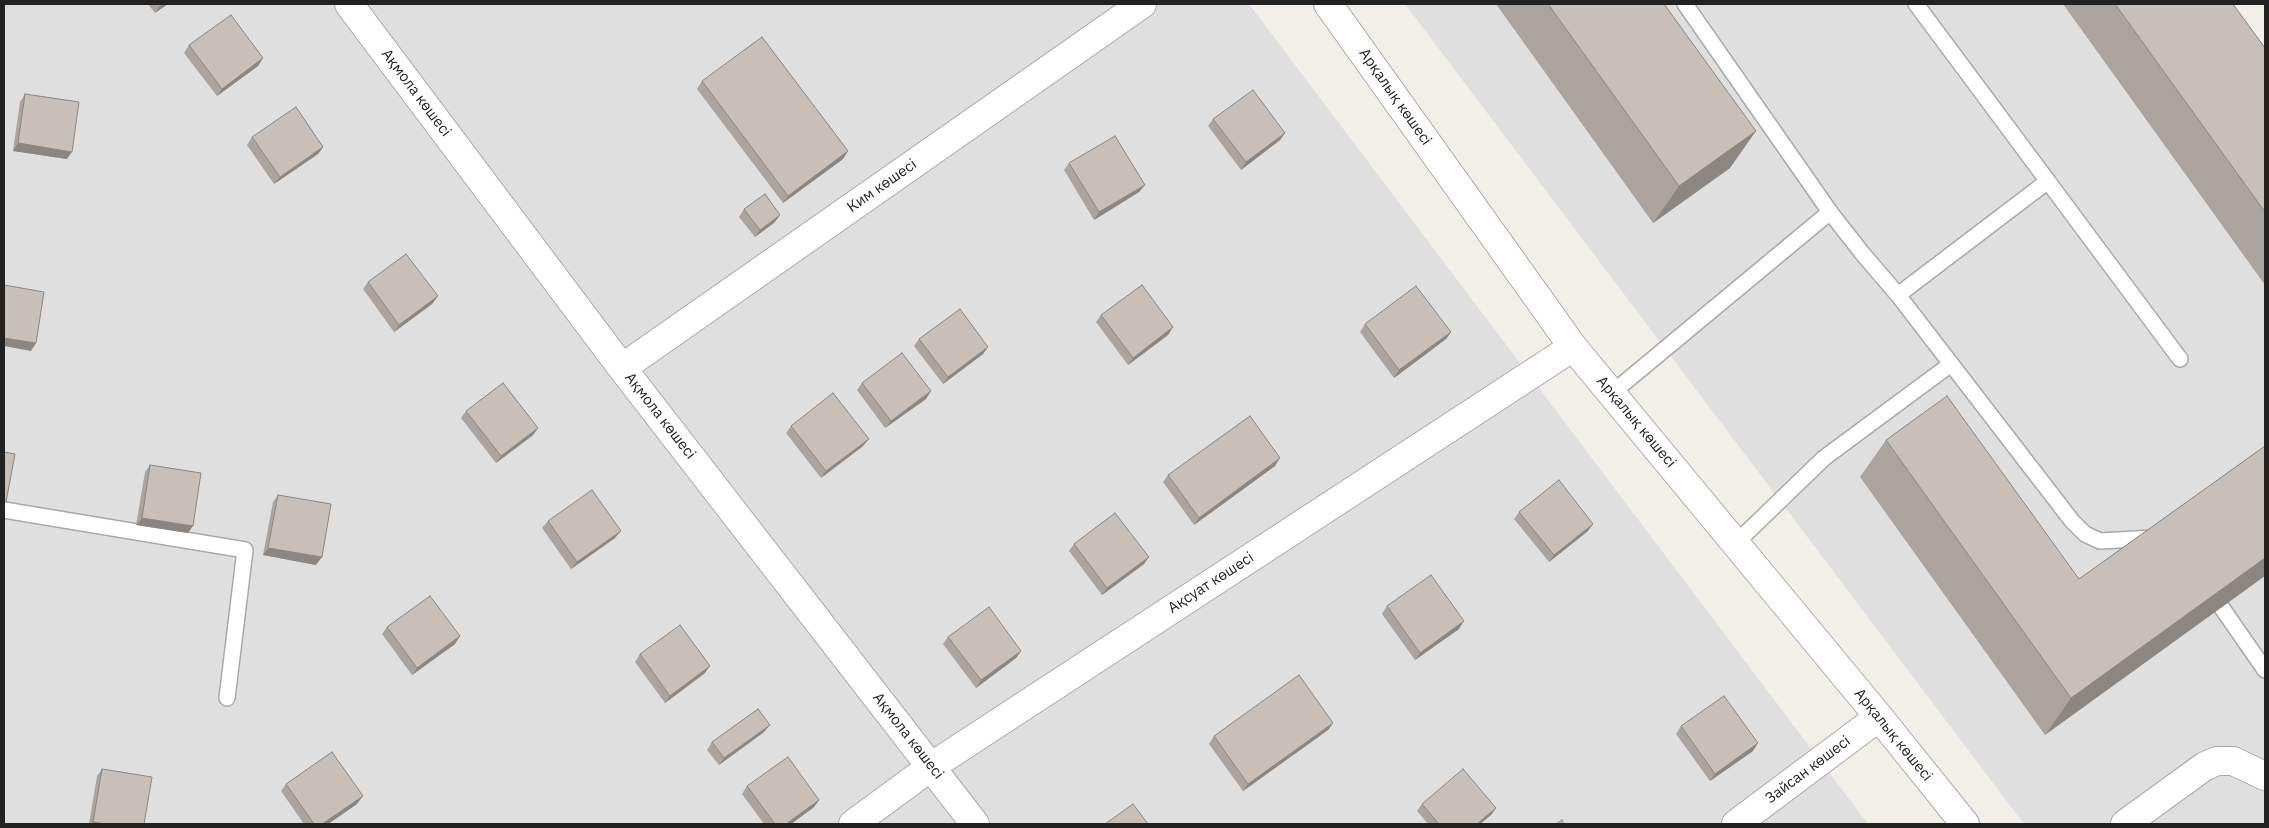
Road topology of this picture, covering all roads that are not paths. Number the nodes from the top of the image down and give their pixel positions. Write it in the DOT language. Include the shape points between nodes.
graph roads {
  1 [pos="350,4"];
  2 [pos="1142,4"];
  3 [pos="1328,4"];
  4 [pos="1685,4"];
  5 [pos="1916,4"];
  6 [pos="2048,181"];
  7 [pos="1830,212"];
  8 [pos="1898,295"];
  9 [pos="1573,347"];
  10 [pos="2180,359"];
  11 [pos="1951,364"];
  12 [pos="622,368"];
  13 [pos="1612,393"];
  14 [pos="4,510"];
  15 [pos="2164,537"];
  16 [pos="1736,544"];
  17 [pos="2222,608"];
  18 [pos="2265,670"];
  19 [pos="227,698"];
  20 [pos="1879,716"];
  21 [pos="932,766"];
  22 [pos="2264,777"];
  23 [pos="853,824"];
  24 [pos="975,824"];
  25 [pos="1736,824"];
  26 [pos="1965,824"];
  27 [pos="2124,824"];
  1 -- 12 [label="street, Ақмола көшесі"];
  2 -- 12 [label="street, Ким көшесі"];
  3 -- 9 [label="street, Арқалық көшесі"];
  4 -- 7 [label="lane"];
  5 -- 6 [label="lane"];
  6 -- 8 [label="lane"];
  6 -- 10 [label="lane"];
  7 -- 8 [label="lane"];
  7 -- 13 [label="lane"];
  8 -- 11 [label="lane"];
  9 -- 13 [label="street, Арқалық көшесі"];
  9 -- 21 [label="street, Ақсуат көшесі"];
  11 -- 15 [label="lane" via="2085,534 2100,541"];
  11 -- 16 [label="lane" via="1824,458"];
  12 -- 21 [label="street, Ақмола көшесі"];
  13 -- 16 [label="street, Арқалық көшесі"];
  14 -- 19 [label="lane" via="245,550"];
  16 -- 20 [label="street, Арқалық көшесі"];
  17 -- 18 [label="lane"];
  20 -- 25 [label="street, Зайсан көшесі"];
  20 -- 26 [label="street, Арқалық көшесі"];
  21 -- 23 [label="street, Ақсуат көшесі"];
  21 -- 24 [label="street, Ақмола көшесі"];
  22 -- 27 [label="street" via="2233,761 2217,761 2205,766"];
}
